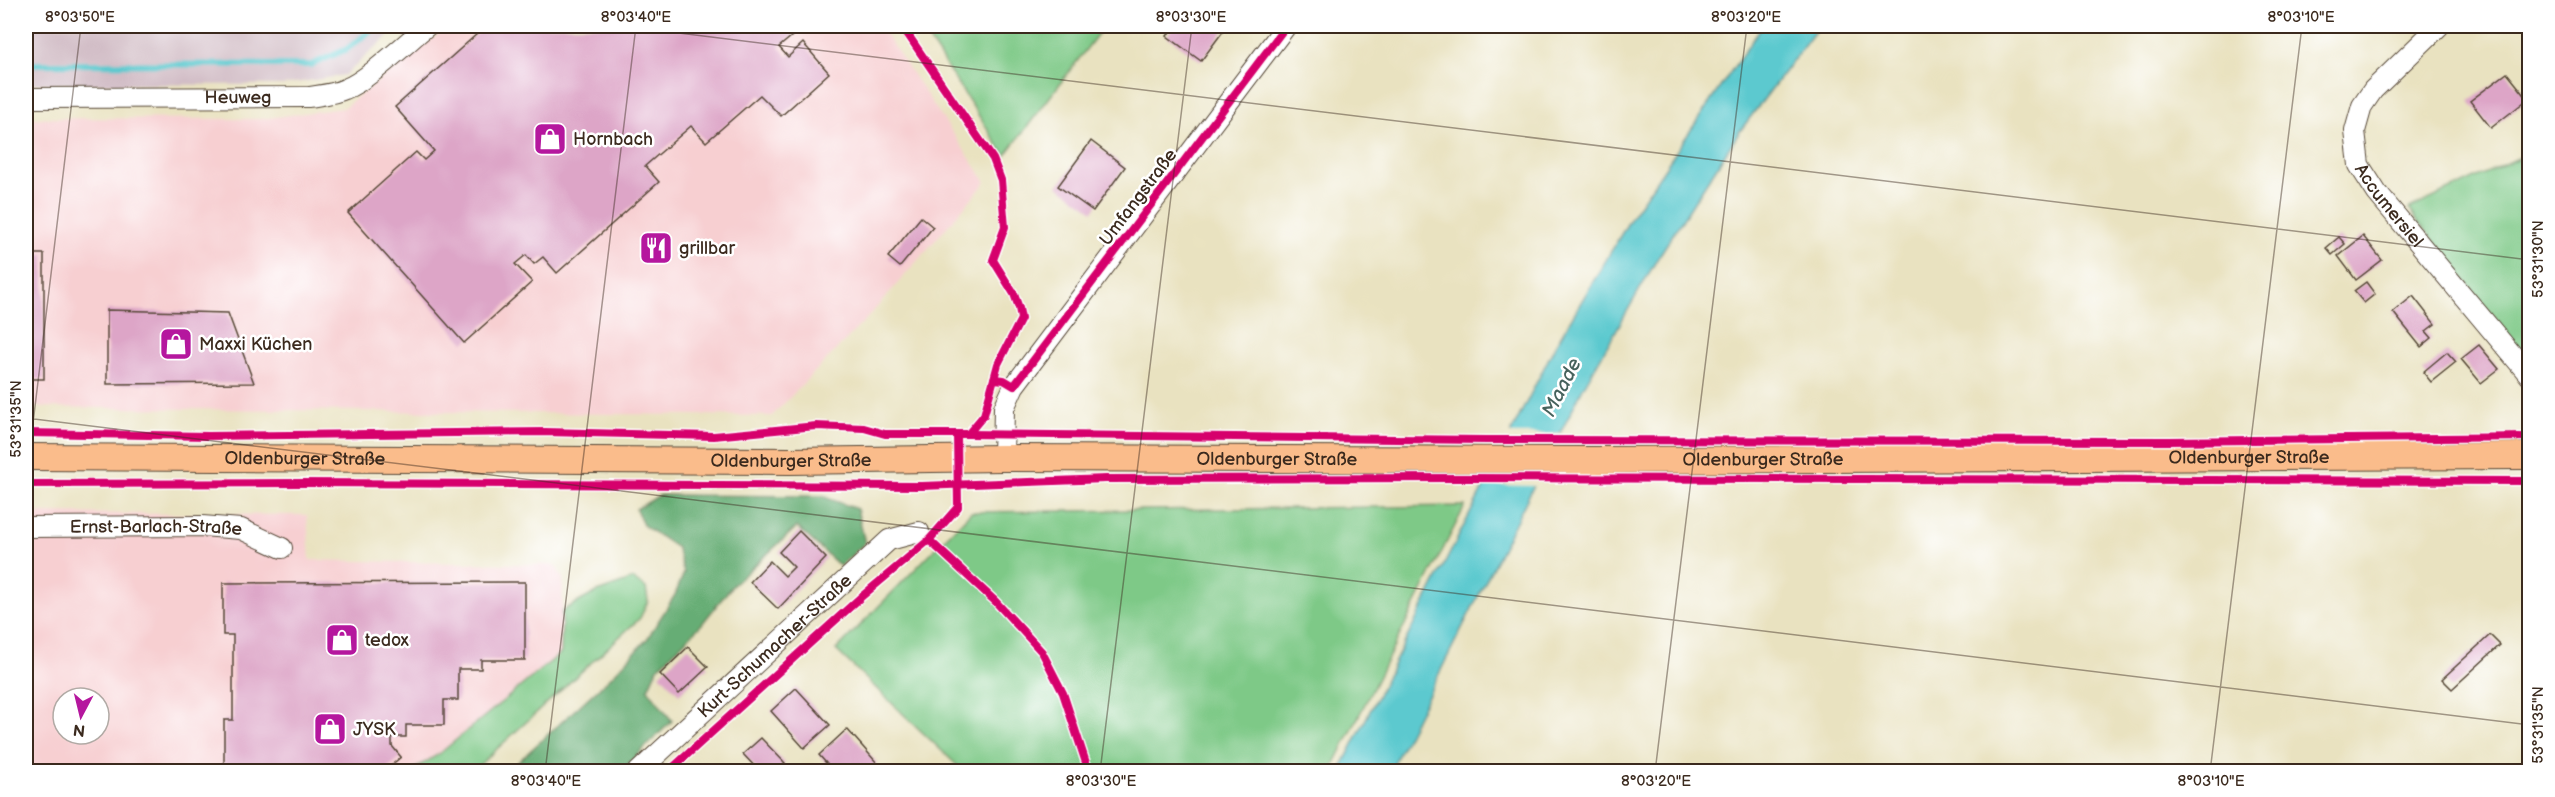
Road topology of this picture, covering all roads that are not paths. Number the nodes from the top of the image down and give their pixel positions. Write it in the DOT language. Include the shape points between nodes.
graph roads {
  1 [pos="427,26"];
  2 [pos="1286,26"];
  3 [pos="2439,26"];
  4 [pos="26,98"];
  5 [pos="2529,376"];
  6 [pos="2529,456"];
  7 [pos="26,457"];
  8 [pos="1003,458"];
  9 [pos="26,526"];
  10 [pos="919,532"];
  11 [pos="282,548"];
  12 [pos="638,771"];
  1 -- 4 [label="street, Heuweg" via="348,89 328,94"];
  2 -- 8 [label="street, Umfangstraße" via="1014,386 1004,408"];
  3 -- 5 [label="street, Accumersiel" via="2373,90 2362,106 2355,131 2359,165 2377,193"];
  6 -- 8 [label="main road, Oldenburger Straße"];
  7 -- 8 [label="main road, Oldenburger Straße"];
  9 -- 11 [label="street, Ernst-Barlach-Straße" via="242,529"];
  10 -- 12 [label="street, Kurt-Schumacher-Straße" via="889,540"];
}
